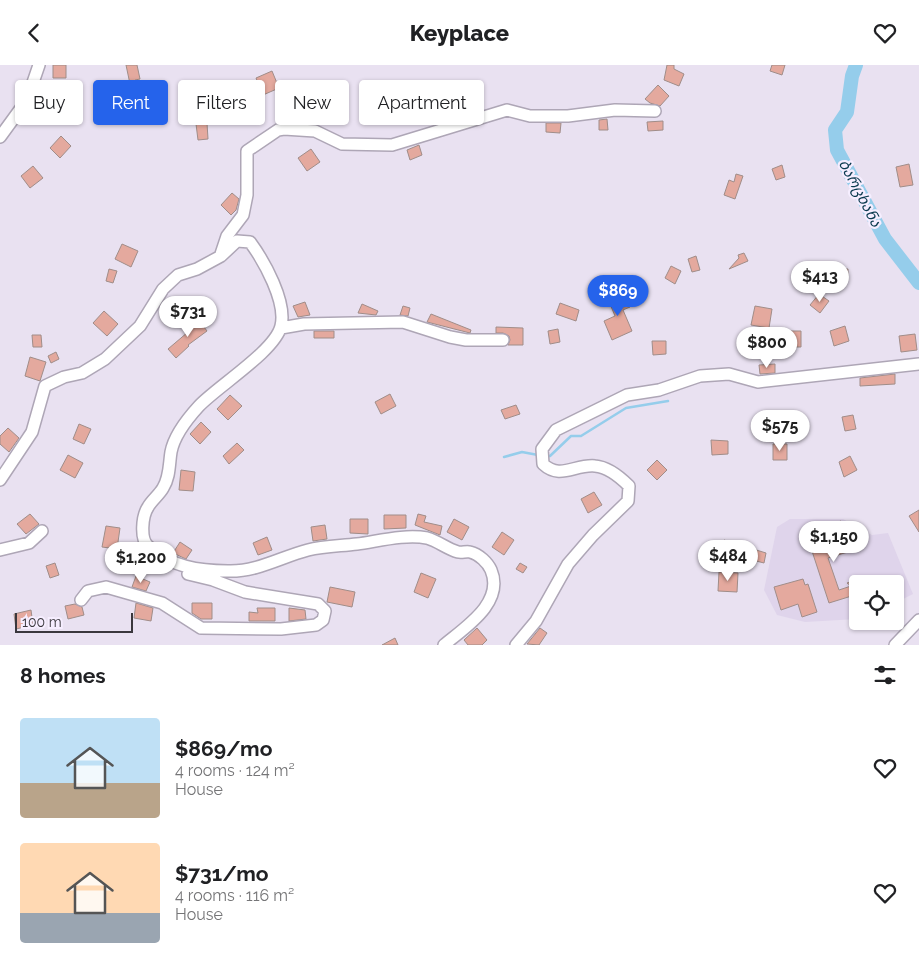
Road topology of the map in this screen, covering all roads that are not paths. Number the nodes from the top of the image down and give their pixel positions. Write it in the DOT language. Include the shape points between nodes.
graph roads {
  1 [pos="39,65"];
  2 [pos="655,111"];
  3 [pos="0,137"];
  4 [pos="221,256"];
  5 [pos="281,328"];
  6 [pos="503,339"];
  7 [pos="919,364"];
  8 [pos="0,480"];
  9 [pos="42,531"];
  10 [pos="0,550"];
  11 [pos="181,567"];
  12 [pos="81,600"];
  13 [pos="919,620"];
  14 [pos="444,645"];
  15 [pos="516,645"];
  16 [pos="895,645"];
  1 -- 3 [label="street" via="27,100"];
  2 -- 4 [label="street" via="530,116 507,111 392,145 342,144 315,131 278,130 248,151 248,195 242,215 227,236"];
  4 -- 5 [label="street" via="238,241 250,242 262,259 279,300"];
  4 -- 8 [label="street" via="178,275 163,289 140,326 105,359 82,373 45,386 32,431"];
  5 -- 6 [label="street" via="304,324 403,322 466,340"];
  5 -- 11 [label="street" via="268,348 199,407 179,432 171,449 164,487 146,509 142,531 145,544"];
  7 -- 15 [label="street" via="758,382 729,374 700,376 659,391 627,395 556,430 542,449 543,464 548,469 562,473 597,465 614,473 629,486 628,501 568,564 536,621"];
  9 -- 10 [label="street" via="29,543"];
  11 -- 12 [label="street" via="185,573 245,592 318,604 325,611 323,620 316,625 281,629 201,628 162,603 106,587 88,591"];
  11 -- 14 [label="street" via="230,571 252,569 309,550 409,537 428,539 459,552 471,552 488,563 493,575 488,603 479,616"];
  13 -- 16 [label="street"];
}
